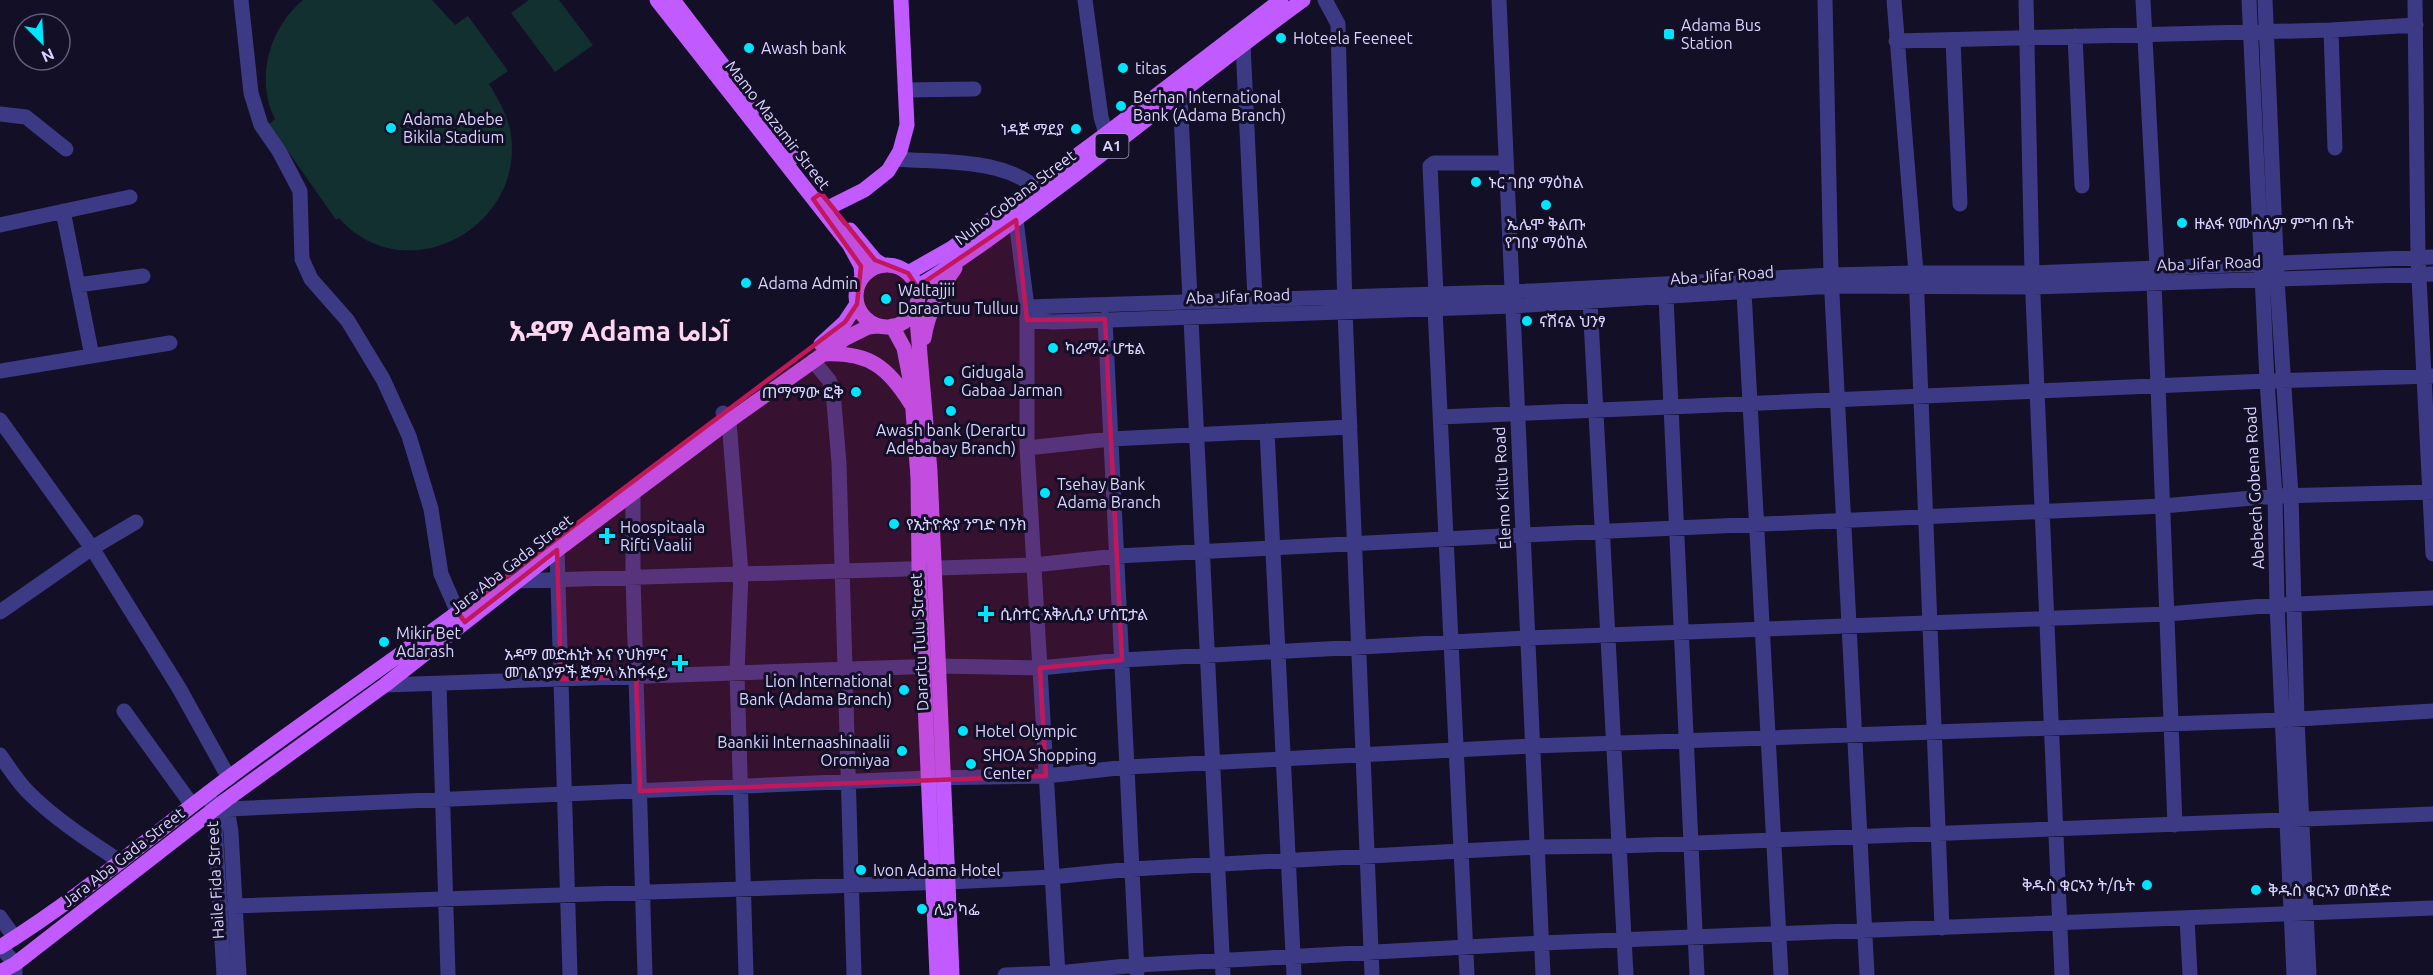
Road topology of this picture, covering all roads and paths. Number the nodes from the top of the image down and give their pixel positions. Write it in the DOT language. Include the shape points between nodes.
graph roads {
  1 [pos="241,0"];
  2 [pos="901,0"];
  3 [pos="1085,0"];
  4 [pos="1281,0"];
  5 [pos="1304,0"];
  6 [pos="1325,0"];
  7 [pos="1499,0"];
  8 [pos="1825,0"];
  9 [pos="1894,0"];
  10 [pos="2026,0"];
  11 [pos="2142,0"];
  12 [pos="2249,0"];
  13 [pos="2265,0"];
  14 [pos="2415,0"];
  15 [pos="668,2"];
  16 [pos="2416,25"];
  17 [pos="2331,30"];
  18 [pos="2258,32"];
  19 [pos="2144,34"];
  20 [pos="2075,36"];
  21 [pos="2027,38"];
  22 [pos="1953,40"];
  23 [pos="1896,41"];
  24 [pos="1243,44"];
  25 [pos="974,89"];
  26 [pos="905,90"];
  27 [pos="1180,94"];
  28 [pos="0,114"];
  29 [pos="1110,140"];
  30 [pos="2335,148"];
  31 [pos="66,149"];
  32 [pos="896,159"];
  33 [pos="1505,163"];
  34 [pos="2082,186"];
  35 [pos="1040,191"];
  36 [pos="817,196"];
  37 [pos="130,197"];
  38 [pos="1960,204"];
  39 [pos="832,206"];
  40 [pos="63,211"];
  41 [pos="1016,220"];
  42 [pos="0,225"];
  43 [pos="853,242"];
  44 [pos="942,254"];
  45 [pos="2425,258"];
  46 [pos="959,262"];
  47 [pos="2269,263"];
  48 [pos="883,265"];
  49 [pos="2157,267"];
  50 [pos="908,273"];
  51 [pos="2426,274"];
  52 [pos="143,276"];
  53 [pos="862,278"];
  54 [pos="1916,279"];
  55 [pos="2269,279"];
  56 [pos="2033,280"];
  57 [pos="1831,281"];
  58 [pos="2154,283"];
  59 [pos="78,285"];
  60 [pos="917,287"];
  61 [pos="1744,292"];
  62 [pos="1666,297"];
  63 [pos="1255,299"];
  64 [pos="1512,299"];
  65 [pos="1435,301"];
  66 [pos="1590,301"];
  67 [pos="857,304"];
  68 [pos="1345,304"];
  69 [pos="916,308"];
  70 [pos="1190,308"];
  71 [pos="1027,313"];
  72 [pos="1105,319"];
  73 [pos="885,326"];
  74 [pos="835,333"];
  75 [pos="170,343"];
  76 [pos="92,356"];
  77 [pos="818,358"];
  78 [pos="0,371"];
  79 [pos="2429,376"];
  80 [pos="2284,380"];
  81 [pos="2267,381"];
  82 [pos="2158,385"];
  83 [pos="922,386"];
  84 [pos="2037,390"];
  85 [pos="1922,395"];
  86 [pos="1838,399"];
  87 [pos="1751,403"];
  88 [pos="1671,406"];
  89 [pos="912,407"];
  90 [pos="1597,409"];
  91 [pos="1517,413"];
  92 [pos="726,417"];
  93 [pos="1440,417"];
  94 [pos="0,420"];
  95 [pos="1350,427"];
  96 [pos="1267,431"];
  97 [pos="1197,435"];
  98 [pos="1111,439"];
  99 [pos="1027,448"];
  100 [pos="2432,492"];
  101 [pos="633,493"];
  102 [pos="2275,496"];
  103 [pos="2291,496"];
  104 [pos="2163,506"];
  105 [pos="2043,511"];
  106 [pos="1926,516"];
  107 [pos="1844,520"];
  108 [pos="136,522"];
  109 [pos="1758,524"];
  110 [pos="1677,528"];
  111 [pos="1604,531"];
  112 [pos="1522,535"];
  113 [pos="1446,539"];
  114 [pos="1355,544"];
  115 [pos="92,548"];
  116 [pos="1273,548"];
  117 [pos="557,550"];
  118 [pos="1202,552"];
  119 [pos="2433,554"];
  120 [pos="1117,556"];
  121 [pos="1034,565"];
  122 [pos="926,567"];
  123 [pos="842,570"];
  124 [pos="741,573"];
  125 [pos="633,577"];
  126 [pos="558,580"];
  127 [pos="516,581"];
  128 [pos="2433,598"];
  129 [pos="2293,604"];
  130 [pos="2277,605"];
  131 [pos="0,612"];
  132 [pos="2167,614"];
  133 [pos="461,618"];
  134 [pos="2047,619"];
  135 [pos="1930,623"];
  136 [pos="1850,626"];
  137 [pos="1763,629"];
  138 [pos="1682,633"];
  139 [pos="1609,635"];
  140 [pos="1527,638"];
  141 [pos="1451,642"];
  142 [pos="1359,647"];
  143 [pos="1278,652"];
  144 [pos="1207,655"];
  145 [pos="1122,660"];
  146 [pos="931,666"];
  147 [pos="1040,668"];
  148 [pos="845,669"];
  149 [pos="737,673"];
  150 [pos="636,676"];
  151 [pos="561,679"];
  152 [pos="439,684"];
  153 [pos="385,685"];
  154 [pos="124,711"];
  155 [pos="2433,711"];
  156 [pos="2290,719"];
  157 [pos="2171,724"];
  158 [pos="2052,728"];
  159 [pos="1933,732"];
  160 [pos="1855,735"];
  161 [pos="1769,738"];
  162 [pos="1686,741"];
  163 [pos="1614,743"];
  164 [pos="1532,746"];
  165 [pos="1456,750"];
  166 [pos="0,755"];
  167 [pos="1364,755"];
  168 [pos="1283,759"];
  169 [pos="1212,763"];
  170 [pos="1127,767"];
  171 [pos="1046,776"];
  172 [pos="936,778"];
  173 [pos="225,781"];
  174 [pos="848,782"];
  175 [pos="740,786"];
  176 [pos="640,791"];
  177 [pos="208,793"];
  178 [pos="565,794"];
  179 [pos="442,799"];
  180 [pos="192,805"];
  181 [pos="222,806"];
  182 [pos="2433,814"];
  183 [pos="2294,820"];
  184 [pos="2175,825"];
  185 [pos="2056,830"];
  186 [pos="1936,834"];
  187 [pos="1860,837"];
  188 [pos="1774,840"];
  189 [pos="1691,844"];
  190 [pos="1620,846"];
  191 [pos="1537,847"];
  192 [pos="1461,851"];
  193 [pos="1368,856"];
  194 [pos="1288,860"];
  195 [pos="121,862"];
  196 [pos="1217,864"];
  197 [pos="1132,868"];
  198 [pos="1052,877"];
  199 [pos="940,882"];
  200 [pos="851,885"];
  201 [pos="744,889"];
  202 [pos="643,892"];
  203 [pos="568,895"];
  204 [pos="446,899"];
  205 [pos="234,906"];
  206 [pos="2433,908"];
  207 [pos="2299,914"];
  208 [pos="0,917"];
  209 [pos="2187,918"];
  210 [pos="2060,923"];
  211 [pos="1942,928"];
  212 [pos="1865,931"];
  213 [pos="1779,935"];
  214 [pos="15,938"];
  215 [pos="1695,938"];
  216 [pos="1624,941"];
  217 [pos="1541,943"];
  218 [pos="0,947"];
  219 [pos="1466,947"];
  220 [pos="1371,952"];
  221 [pos="1293,956"];
  222 [pos="1222,968"];
  223 [pos="15,970"];
  224 [pos="1137,970"];
  225 [pos="0,972"];
  226 [pos="1058,974"];
  227 [pos="224,975"];
  228 [pos="238,975"];
  229 [pos="448,975"];
  230 [pos="570,975"];
  231 [pos="645,975"];
  232 [pos="746,975"];
  233 [pos="854,975"];
  234 [pos="937,975"];
  235 [pos="952,975"];
  236 [pos="1005,975"];
  237 [pos="1294,975"];
  238 [pos="1372,975"];
  239 [pos="1467,975"];
  240 [pos="1543,975"];
  241 [pos="1626,975"];
  242 [pos="1697,975"];
  243 [pos="1781,975"];
  244 [pos="1867,975"];
  245 [pos="2062,975"];
  246 [pos="2190,975"];
  247 [pos="2294,975"];
  248 [pos="2309,975"];
  1 -- 133 [label="street" via="251,93 261,124 300,191 302,259 311,279 348,321 383,379 410,436 431,508 441,574"];
  2 -- 26 [label="main road"];
  3 -- 29 [label="street" via="1101,117"];
  4 -- 29 [label="main road, Nuho Gobana Street / A1"];
  5 -- 24 [label="main road, Nuho Gobana Street / A1"];
  6 -- 68 [label="street" via="1338,24"];
  7 -- 33 [label="street, Elemo Kiltu Road"];
  8 -- 57 [label="street"];
  9 -- 23 [label="street"];
  10 -- 21 [label="street"];
  11 -- 19 [label="street"];
  12 -- 18 [label="street, Abebech Gobena Road"];
  13 -- 18 [label="street, Abebech Gobena Road"];
  14 -- 16 [label="street"];
  15 -- 36 [label="main road, Mamo Mazamir Street"];
  16 -- 17 [label="street"];
  16 -- 45 [label="street"];
  17 -- 18 [label="street"];
  17 -- 30 [label="street"];
  18 -- 19 [label="street"];
  18 -- 47 [label="street, Abebech Gobena Road"];
  19 -- 20 [label="street"];
  19 -- 49 [label="street"];
  20 -- 21 [label="street"];
  20 -- 34 [label="street"];
  21 -- 22 [label="street"];
  21 -- 56 [label="street"];
  22 -- 23 [label="street"];
  22 -- 38 [label="street"];
  23 -- 54 [label="street"];
  24 -- 27 [label="main road, Nuho Gobana Street / A1"];
  24 -- 63 [label="street"];
  25 -- 26 [label="street"];
  26 -- 32 [label="main road" via="907,125"];
  27 -- 29 [label="main road, Nuho Gobana Street / A1"];
  27 -- 70 [label="street"];
  28 -- 31 [label="street" via="26,117"];
  29 -- 35 [label="main road, Nuho Gobana Street / A1"];
  32 -- 35 [label="street" via="1006,171"];
  32 -- 39 [label="main road" via="888,171 864,190"];
  33 -- 64 [label="street, Elemo Kiltu Road"];
  33 -- 65 [label="street" via="1430,166"];
  35 -- 41 [label="main road, Nuho Gobana Street / A1"];
  35 -- 44 [label="main road, Nuho Gobana Street / A1"];
  36 -- 39 [label="main road, Mamo Mazamir Street"];
  36 -- 43 [label="main road, Mamo Mazamir Street"];
  37 -- 40 [label="street"];
  39 -- 43 [label="main road, Mamo Mazamir Street"];
  40 -- 42 [label="street"];
  40 -- 59 [label="street"];
  41 -- 46 [label="main road, Nuho Gobana Street / A1"];
  41 -- 71 [label="street"];
  43 -- 44 [label="main road" via="904,259"];
  43 -- 48 [label="main road, Mamo Mazamir Street"];
  43 -- 53 [label="main road, Mamo Mazamir Street"];
  43 -- 74 [label="main road" via="850,293"];
  44 -- 50 [label="main road, Nuho Gobana Street / A1"];
  45 -- 47 [label="street, Aba Jifar Road"];
  45 -- 51 [label="street"];
  46 -- 60 [label="main road, Nuho Gobana Street / A1"];
  46 -- 83 [label="main road" via="941,287 926,321"];
  47 -- 49 [label="street, Aba Jifar Road"];
  47 -- 55 [label="street, Abebech Gobena Road"];
  48 -- 50 [label="main road" via="896,266"];
  48 -- 53 [label="main road"];
  49 -- 56 [label="street, Aba Jifar Road"];
  50 -- 60 [label="main road"];
  51 -- 55 [label="street, Aba Jifar Road"];
  51 -- 79 [label="street"];
  52 -- 59 [label="street"];
  53 -- 67 [label="main road" via="856,290"];
  54 -- 56 [label="street, Aba Jifar Road"];
  54 -- 57 [label="street, Aba Jifar Road"];
  54 -- 85 [label="street"];
  55 -- 58 [label="street, Aba Jifar Road"];
  55 -- 80 [label="street, Abebech Gobena Road"];
  55 -- 81 [label="street, Abebech Gobena Road"];
  56 -- 58 [label="street, Aba Jifar Road"];
  56 -- 84 [label="street"];
  57 -- 61 [label="street, Aba Jifar Road"];
  57 -- 64 [label="street, Aba Jifar Road"];
  57 -- 86 [label="street"];
  58 -- 82 [label="street"];
  59 -- 76 [label="street"];
  60 -- 69 [label="main road"];
  61 -- 62 [label="street, Aba Jifar Road"];
  61 -- 87 [label="street"];
  62 -- 66 [label="street, Aba Jifar Road"];
  62 -- 88 [label="street"];
  63 -- 68 [label="street, Aba Jifar Road"];
  63 -- 70 [label="street, Aba Jifar Road"];
  64 -- 65 [label="street, Aba Jifar Road"];
  64 -- 66 [label="street, Aba Jifar Road"];
  64 -- 91 [label="street, Elemo Kiltu Road"];
  65 -- 68 [label="street, Aba Jifar Road"];
  65 -- 93 [label="street"];
  66 -- 90 [label="street"];
  67 -- 73 [label="main road" via="869,321"];
  67 -- 74 [label="main road, Jara Aba Gada Street"];
  68 -- 70 [label="street, Aba Jifar Road"];
  68 -- 95 [label="street"];
  69 -- 73 [label="main road" via="906,320"];
  69 -- 83 [label="main road, Darartu Tulu Street"];
  70 -- 71 [label="street, Aba Jifar Road"];
  70 -- 72 [label="street, Aba Jifar Road"];
  70 -- 97 [label="street"];
  71 -- 72 [label="street, Aba Jifar Road" via="1053,322"];
  71 -- 99 [label="street"];
  72 -- 98 [label="street"];
  73 -- 77 [label="main road, Jara Aba Gada Street" via="857,332"];
  73 -- 89 [label="main road, Darartu Tulu Street" via="904,348"];
  74 -- 92 [label="main road, Jara Aba Gada Street"];
  75 -- 76 [label="street"];
  76 -- 78 [label="street"];
  77 -- 89 [label="main road" via="845,353 880,366 897,381"];
  77 -- 92 [label="main road, Jara Aba Gada Street"];
  77 -- 123 [label="street" via="833,391"];
  79 -- 80 [label="street"];
  79 -- 100 [label="street"];
  80 -- 81 [label="street"];
  80 -- 103 [label="street, Abebech Gobena Road"];
  81 -- 82 [label="street"];
  81 -- 102 [label="street, Abebech Gobena Road"];
  82 -- 84 [label="street"];
  82 -- 104 [label="street"];
  83 -- 122 [label="main road, Darartu Tulu Street" via="930,471"];
  84 -- 85 [label="street"];
  84 -- 105 [label="street"];
  85 -- 86 [label="street"];
  85 -- 106 [label="street"];
  86 -- 87 [label="street"];
  86 -- 107 [label="street"];
  87 -- 88 [label="street"];
  87 -- 109 [label="street"];
  88 -- 90 [label="street"];
  88 -- 110 [label="street"];
  89 -- 122 [label="main road, Darartu Tulu Street"];
  90 -- 91 [label="street"];
  90 -- 111 [label="street"];
  91 -- 93 [label="street"];
  91 -- 112 [label="street, Elemo Kiltu Road"];
  92 -- 101 [label="main road, Jara Aba Gada Street"];
  92 -- 124 [label="street"];
  92 -- 133 [label="main road, Jara Aba Gada Street"];
  93 -- 113 [label="street"];
  94 -- 115 [label="street, Haile Fida Street"];
  95 -- 96 [label="street"];
  95 -- 114 [label="street"];
  96 -- 97 [label="street"];
  96 -- 116 [label="street"];
  97 -- 98 [label="street"];
  97 -- 118 [label="street"];
  98 -- 99 [label="street"];
  98 -- 120 [label="street"];
  99 -- 121 [label="street"];
  100 -- 103 [label="street"];
  100 -- 119 [label="street"];
  101 -- 117 [label="main road, Jara Aba Gada Street"];
  101 -- 125 [label="street"];
  102 -- 103 [label="street"];
  102 -- 104 [label="street"];
  102 -- 130 [label="street, Abebech Gobena Road"];
  103 -- 129 [label="street, Abebech Gobena Road"];
  104 -- 105 [label="street"];
  104 -- 132 [label="street"];
  105 -- 106 [label="street"];
  105 -- 134 [label="street"];
  106 -- 107 [label="street"];
  106 -- 135 [label="street"];
  107 -- 109 [label="street"];
  107 -- 136 [label="street"];
  108 -- 115 [label="street"];
  109 -- 110 [label="street"];
  109 -- 137 [label="street"];
  110 -- 111 [label="street"];
  110 -- 138 [label="street"];
  111 -- 112 [label="street"];
  111 -- 139 [label="street"];
  112 -- 113 [label="street"];
  112 -- 140 [label="street, Elemo Kiltu Road"];
  113 -- 114 [label="street"];
  113 -- 141 [label="street"];
  114 -- 116 [label="street"];
  114 -- 142 [label="street"];
  115 -- 131 [label="street"];
  115 -- 173 [label="street, Haile Fida Street" via="179,688"];
  116 -- 118 [label="street"];
  116 -- 143 [label="street"];
  117 -- 126 [label="street"];
  117 -- 127 [label="main road, Jara Aba Gada Street"];
  118 -- 120 [label="street"];
  118 -- 144 [label="street"];
  120 -- 121 [label="street"];
  120 -- 145 [label="street"];
  121 -- 122 [label="street"];
  121 -- 147 [label="street"];
  122 -- 123 [label="street"];
  122 -- 146 [label="main road, Darartu Tulu Street"];
  123 -- 124 [label="street"];
  123 -- 148 [label="street"];
  124 -- 125 [label="street"];
  124 -- 149 [label="street"];
  125 -- 126 [label="street"];
  125 -- 150 [label="street"];
  126 -- 127 [label="street"];
  126 -- 151 [label="street"];
  127 -- 133 [label="main road, Jara Aba Gada Street"];
  128 -- 129 [label="street"];
  129 -- 130 [label="street"];
  129 -- 156 [label="street, Abebech Gobena Road"];
  130 -- 132 [label="street"];
  130 -- 156 [label="street, Abebech Gobena Road"];
  132 -- 134 [label="street"];
  132 -- 157 [label="street"];
  133 -- 153 [label="main road, Jara Aba Gada Street"];
  133 -- 173 [label="main road, Jara Aba Gada Street"];
  134 -- 135 [label="street"];
  134 -- 158 [label="street"];
  135 -- 136 [label="street"];
  135 -- 159 [label="street"];
  136 -- 137 [label="street"];
  136 -- 160 [label="street"];
  137 -- 138 [label="street"];
  137 -- 161 [label="street"];
  138 -- 139 [label="street"];
  138 -- 162 [label="street"];
  139 -- 140 [label="street"];
  139 -- 163 [label="street"];
  140 -- 141 [label="street"];
  140 -- 164 [label="street, Elemo Kiltu Road"];
  141 -- 142 [label="street"];
  141 -- 165 [label="street"];
  142 -- 143 [label="street"];
  142 -- 167 [label="street"];
  143 -- 144 [label="street"];
  143 -- 168 [label="street"];
  144 -- 145 [label="street"];
  144 -- 169 [label="street"];
  145 -- 147 [label="street"];
  145 -- 170 [label="street"];
  146 -- 147 [label="street"];
  146 -- 148 [label="street"];
  146 -- 172 [label="main road, Darartu Tulu Street"];
  147 -- 171 [label="street"];
  148 -- 149 [label="street"];
  148 -- 174 [label="street"];
  149 -- 150 [label="street"];
  149 -- 175 [label="street"];
  150 -- 151 [label="street"];
  150 -- 176 [label="street"];
  151 -- 152 [label="street"];
  151 -- 178 [label="street"];
  152 -- 153 [label="street"];
  152 -- 179 [label="street"];
  153 -- 181 [label="main road, Jara Aba Gada Street"];
  154 -- 180 [label="street"];
  155 -- 156 [label="street"];
  156 -- 157 [label="street"];
  156 -- 183 [label="street, Abebech Gobena Road"];
  157 -- 158 [label="street"];
  157 -- 184 [label="street"];
  158 -- 159 [label="street"];
  158 -- 185 [label="street"];
  159 -- 160 [label="street"];
  159 -- 186 [label="street"];
  160 -- 161 [label="street"];
  160 -- 187 [label="street"];
  161 -- 162 [label="street"];
  161 -- 188 [label="street"];
  162 -- 163 [label="street"];
  162 -- 189 [label="street"];
  163 -- 164 [label="street"];
  163 -- 190 [label="street"];
  164 -- 165 [label="street"];
  164 -- 191 [label="street, Elemo Kiltu Road"];
  165 -- 167 [label="street"];
  165 -- 192 [label="street"];
  166 -- 195 [label="street" via="26,791 45,808"];
  167 -- 168 [label="street"];
  167 -- 193 [label="street"];
  168 -- 169 [label="street"];
  168 -- 194 [label="street"];
  169 -- 170 [label="street"];
  169 -- 196 [label="street"];
  170 -- 171 [label="street"];
  170 -- 197 [label="street"];
  171 -- 172 [label="street"];
  171 -- 198 [label="street"];
  172 -- 174 [label="street"];
  172 -- 199 [label="main road, Darartu Tulu Street"];
  173 -- 177 [label="main road, Jara Aba Gada Street"];
  173 -- 181 [label="street, Haile Fida Street"];
  174 -- 175 [label="street"];
  174 -- 200 [label="street"];
  175 -- 176 [label="street"];
  175 -- 201 [label="street"];
  176 -- 178 [label="street"];
  176 -- 202 [label="street"];
  177 -- 180 [label="main road, Jara Aba Gada Street"];
  177 -- 181 [label="street, Haile Fida Street"];
  178 -- 179 [label="street"];
  178 -- 203 [label="street"];
  179 -- 181 [label="street"];
  179 -- 204 [label="street"];
  180 -- 195 [label="main road, Jara Aba Gada Street"];
  181 -- 205 [label="street, Haile Fida Street"];
  181 -- 223 [label="main road, Jara Aba Gada Street"];
  181 -- 227 [label="street, Haile Fida Street"];
  182 -- 183 [label="street"];
  183 -- 184 [label="street"];
  183 -- 207 [label="street, Abebech Gobena Road"];
  184 -- 185 [label="street"];
  185 -- 186 [label="street"];
  185 -- 210 [label="street"];
  186 -- 187 [label="street"];
  186 -- 211 [label="street"];
  187 -- 188 [label="street"];
  187 -- 212 [label="street"];
  188 -- 189 [label="street"];
  188 -- 213 [label="street"];
  189 -- 190 [label="street"];
  189 -- 215 [label="street"];
  190 -- 191 [label="street"];
  190 -- 216 [label="street"];
  191 -- 192 [label="street"];
  191 -- 217 [label="street, Elemo Kiltu Road"];
  192 -- 193 [label="street"];
  192 -- 219 [label="street"];
  193 -- 194 [label="street"];
  193 -- 220 [label="street"];
  194 -- 196 [label="street"];
  194 -- 221 [label="street"];
  195 -- 214 [label="main road, Jara Aba Gada Street"];
  196 -- 197 [label="street"];
  196 -- 222 [label="street"];
  197 -- 198 [label="street"];
  197 -- 224 [label="street"];
  198 -- 199 [label="street"];
  198 -- 226 [label="street"];
  199 -- 200 [label="street"];
  199 -- 234 [label="main road, Darartu Tulu Street"];
  199 -- 235 [label="main road, Darartu Tulu Street"];
  200 -- 201 [label="street"];
  200 -- 233 [label="street"];
  201 -- 202 [label="street"];
  201 -- 232 [label="street"];
  202 -- 203 [label="street"];
  202 -- 231 [label="street"];
  203 -- 204 [label="street"];
  203 -- 230 [label="street"];
  204 -- 205 [label="street"];
  204 -- 229 [label="street"];
  205 -- 228 [label="street, Haile Fida Street"];
  206 -- 207 [label="street"];
  207 -- 209 [label="street"];
  207 -- 247 [label="street, Abebech Gobena Road"];
  207 -- 248 [label="street, Abebech Gobena Road"];
  208 -- 214 [label="street"];
  209 -- 210 [label="street"];
  209 -- 246 [label="street"];
  210 -- 211 [label="street"];
  210 -- 245 [label="street"];
  211 -- 212 [label="street"];
  212 -- 213 [label="street"];
  212 -- 244 [label="street"];
  213 -- 215 [label="street"];
  213 -- 243 [label="street"];
  214 -- 218 [label="main road, Jara Aba Gada Street"];
  215 -- 216 [label="street"];
  215 -- 242 [label="street"];
  216 -- 217 [label="street"];
  216 -- 241 [label="street"];
  217 -- 219 [label="street"];
  217 -- 240 [label="street, Elemo Kiltu Road"];
  218 -- 223 [label="street"];
  219 -- 220 [label="street"];
  219 -- 239 [label="street"];
  220 -- 221 [label="street"];
  220 -- 238 [label="street"];
  221 -- 222 [label="street"];
  221 -- 237 [label="street"];
  222 -- 224 [label="street"];
  223 -- 225 [label="main road, Jara Aba Gada Street"];
  224 -- 226 [label="street"];
  226 -- 236 [label="street"];
}
